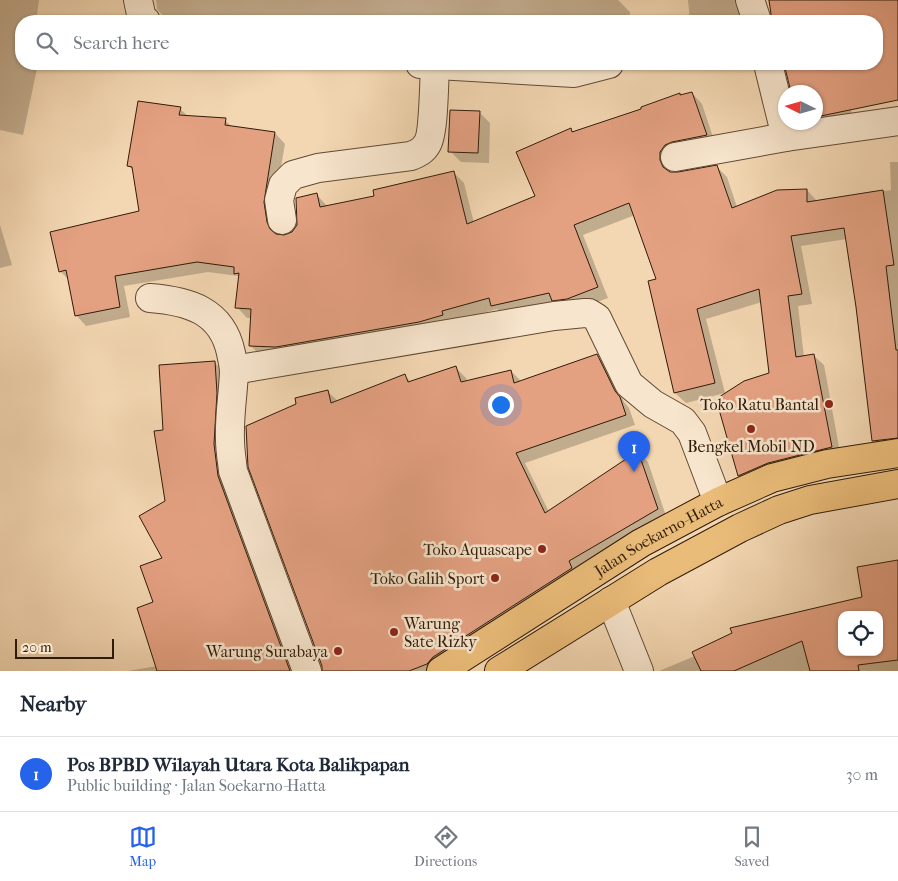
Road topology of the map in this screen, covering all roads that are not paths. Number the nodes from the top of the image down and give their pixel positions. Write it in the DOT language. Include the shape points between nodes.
graph roads {
  1 [pos="138,0"];
  2 [pos="750,0"];
  3 [pos="141,15"];
  4 [pos="755,15"];
  5 [pos="427,70"];
  6 [pos="525,70"];
  7 [pos="586,70"];
  8 [pos="769,70"];
  9 [pos="898,121"];
  10 [pos="786,137"];
  11 [pos="675,157"];
  12 [pos="282,220"];
  13 [pos="150,298"];
  14 [pos="234,370"];
  15 [pos="898,452"];
  16 [pos="898,484"];
  17 [pos="718,502"];
  18 [pos="641,543"];
  19 [pos="658,572"];
  20 [pos="610,601"];
  21 [pos="307,671"];
  22 [pos="441,671"];
  23 [pos="499,671"];
  24 [pos="640,671"];
  1 -- 3 [label="street"];
  2 -- 4 [label="street"];
  5 -- 12 [label="street" via="432,132 422,151 411,156 318,168 293,175 283,185 279,200"];
  6 -- 7 [label="street" via="574,73"];
  8 -- 10 [label="street"];
  9 -- 10 [label="street"];
  10 -- 11 [label="street"];
  13 -- 14 [label="street" via="175,300 211,317 229,344"];
  14 -- 17 [label="street" via="554,316 589,313 598,318 630,384 653,404 683,422 692,433"];
  14 -- 21 [label="street" via="230,440 233,471"];
  15 -- 17 [label="highway, Jalan Soekarno-Hatta" via="827,464 772,478"];
  16 -- 19 [label="highway, Jalan Soekarno-Hatta" via="810,500 779,510"];
  17 -- 18 [label="highway, Jalan Soekarno-Hatta"];
  18 -- 19 [label="highway"];
  18 -- 22 [label="highway, Jalan Soekarno-Hatta"];
  19 -- 20 [label="highway, Jalan Soekarno-Hatta"];
  20 -- 23 [label="highway, Jalan Soekarno-Hatta"];
  20 -- 24 [label="street"];
}
